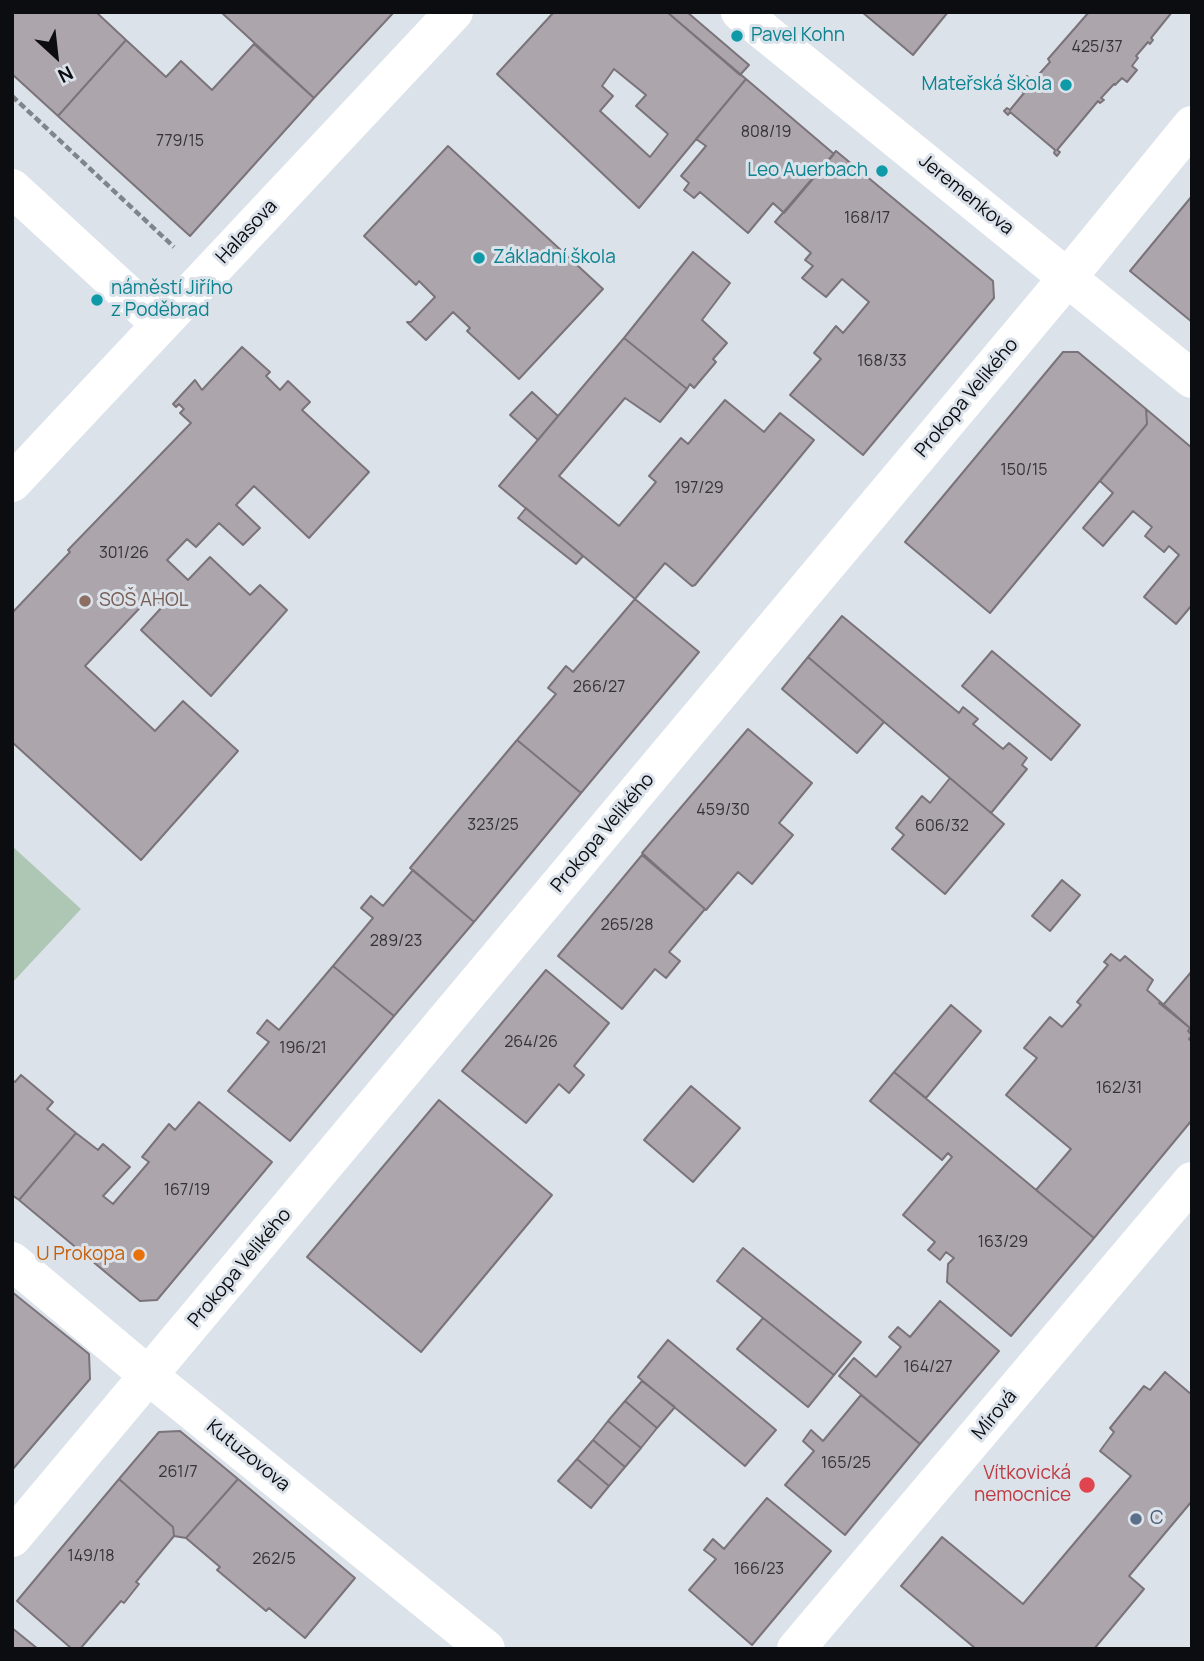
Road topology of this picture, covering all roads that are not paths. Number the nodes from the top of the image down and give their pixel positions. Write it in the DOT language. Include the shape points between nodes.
graph roads {
  1 [pos="454,12"];
  2 [pos="740,12"];
  3 [pos="1192,125"];
  4 [pos="12,188"];
  5 [pos="1068,277"];
  6 [pos="160,324"];
  7 [pos="1192,379"];
  8 [pos="12,483"];
  9 [pos="1192,1181"];
  10 [pos="12,1261"];
  11 [pos="149,1376"];
  12 [pos="12,1538"];
  13 [pos="486,1649"];
  14 [pos="796,1649"];
  1 -- 6 [label="street, Halasova"];
  2 -- 5 [label="street, Jeremenkova"];
  3 -- 5 [label="street, Prokopa Velikého"];
  4 -- 6 [label="street"];
  5 -- 7 [label="street, Jeremenkova"];
  5 -- 11 [label="street, Prokopa Velikého"];
  6 -- 8 [label="street, Halasova"];
  9 -- 14 [label="street, Mírová"];
  10 -- 11 [label="street, Kutuzovova"];
  11 -- 12 [label="street, Prokopa Velikého"];
  11 -- 13 [label="street, Kutuzovova"];
}
